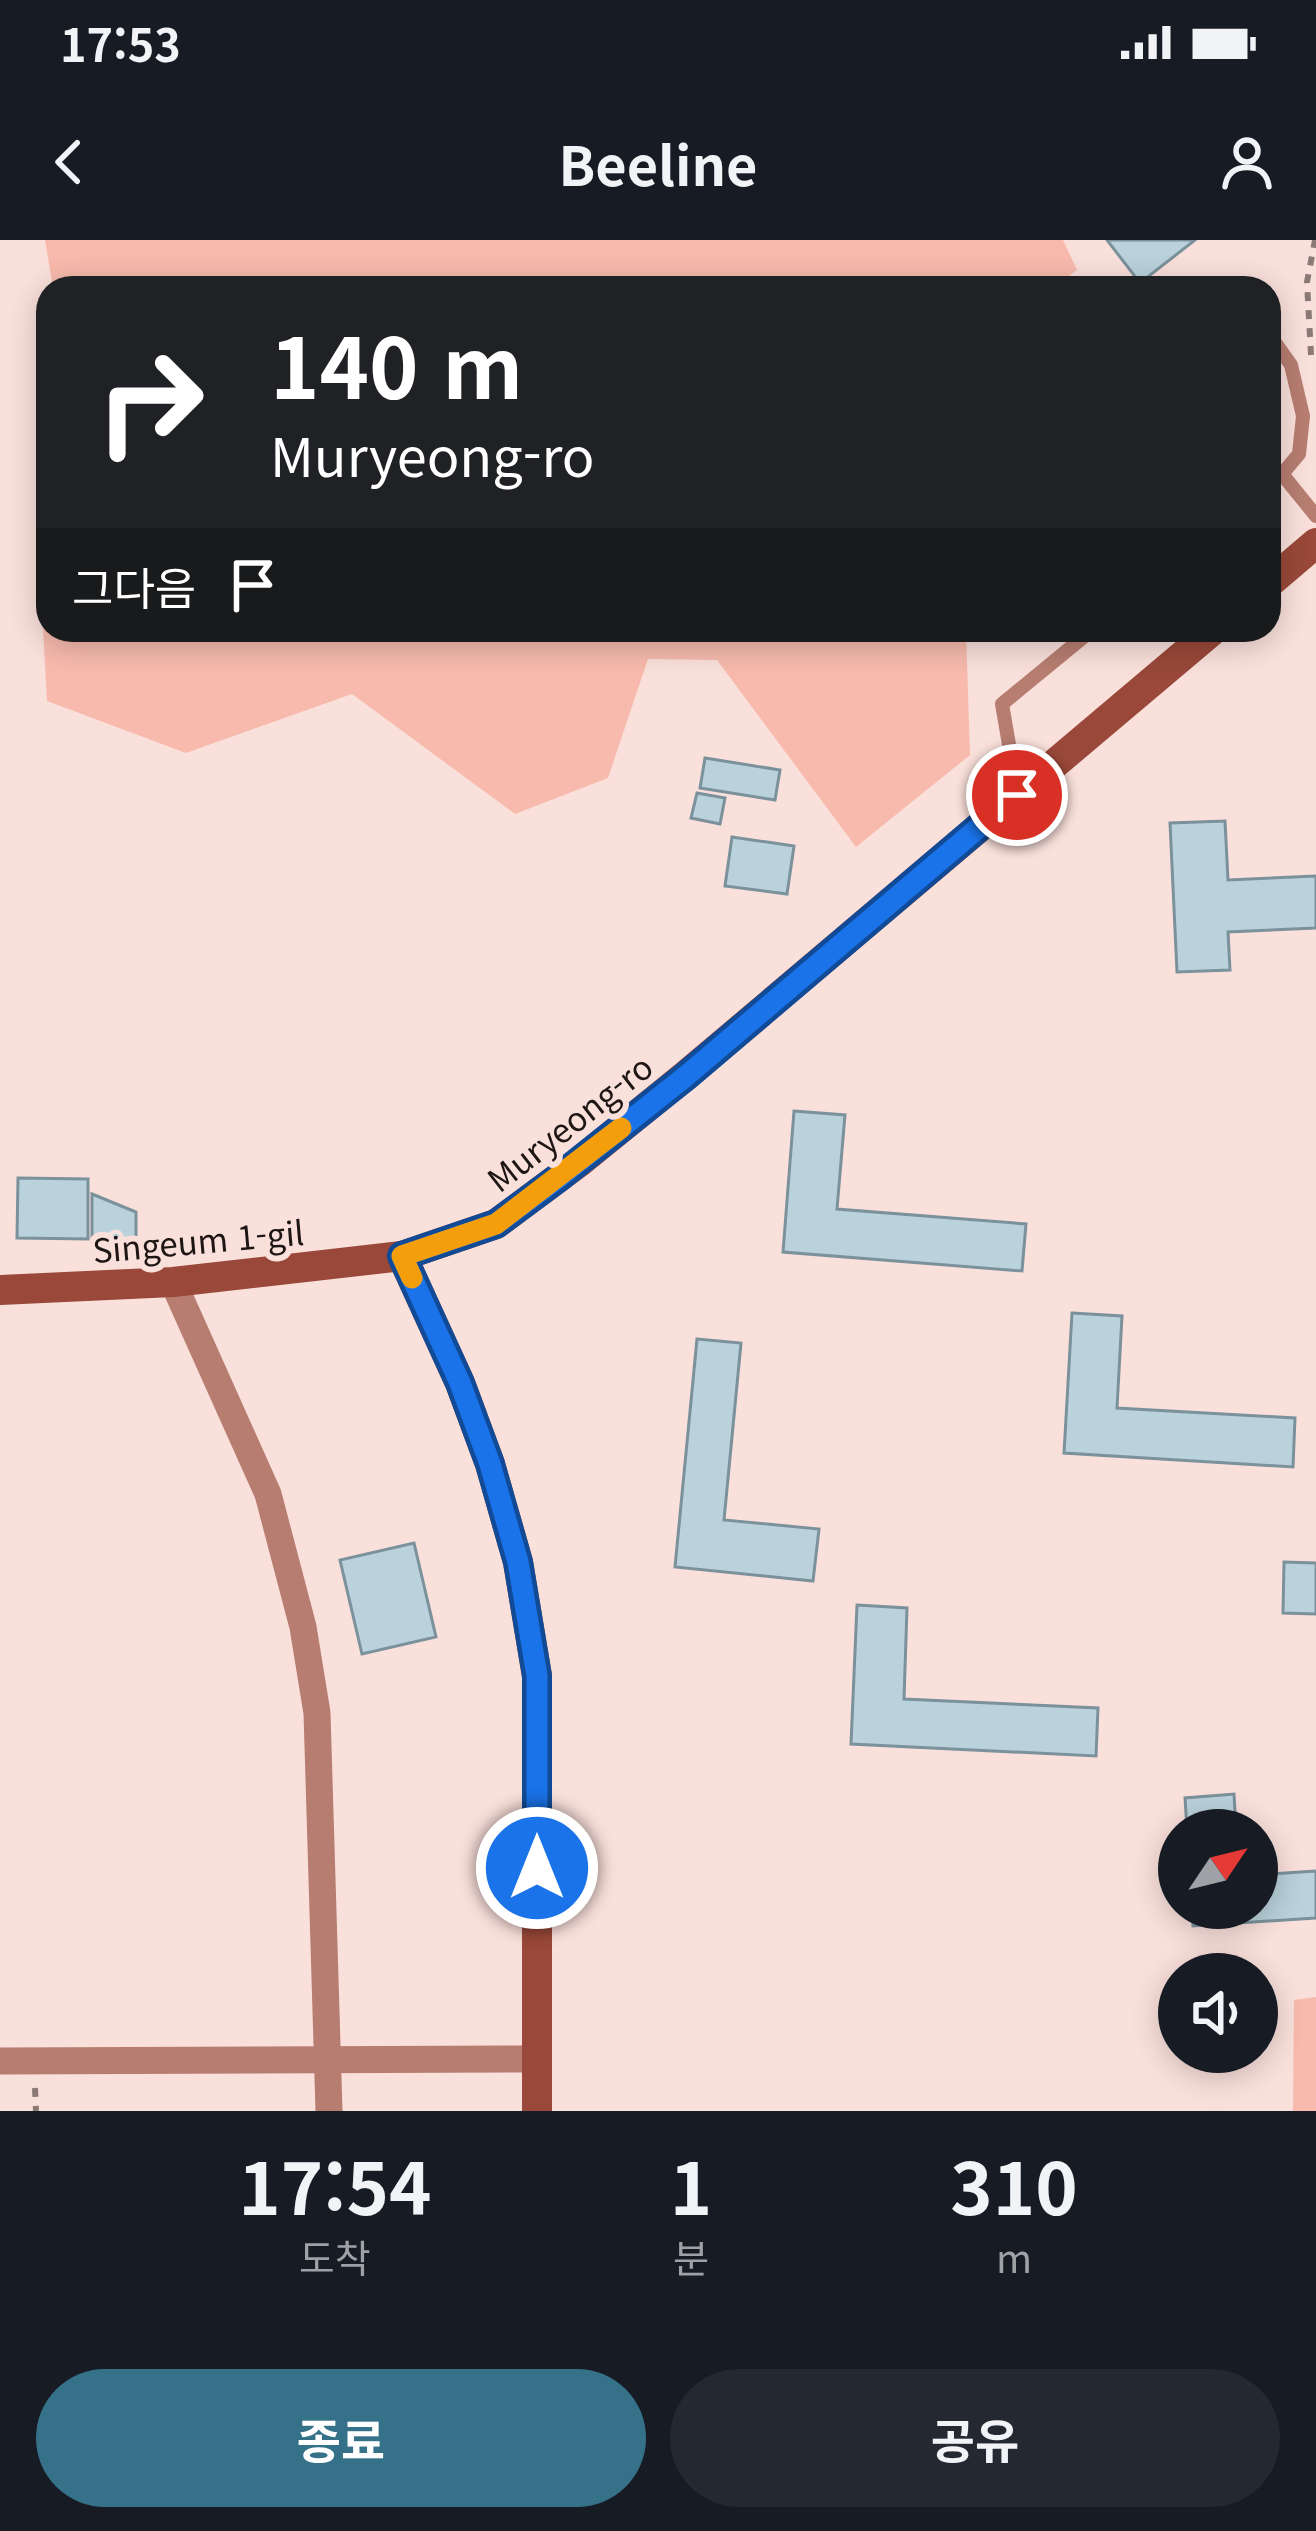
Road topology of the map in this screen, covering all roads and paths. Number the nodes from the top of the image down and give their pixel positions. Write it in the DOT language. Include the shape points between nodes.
graph roads {
  1 [pos="1315,240"];
  2 [pos="1281,351"];
  3 [pos="1312,361"];
  4 [pos="1281,473"];
  5 [pos="1281,484"];
  6 [pos="1316,516"];
  7 [pos="1316,544"];
  8 [pos="1281,573"];
  9 [pos="1077,642"];
  10 [pos="1199,642"];
  11 [pos="1017,795"];
  12 [pos="402,1256"];
  13 [pos="172,1282"];
  14 [pos="0,1290"];
  15 [pos="328,2060"];
  16 [pos="536,2060"];
  17 [pos="0,2061"];
  18 [pos="329,2111"];
  19 [pos="537,2111"];
  1 -- 3 [label="path" via="1307,282"];
  2 -- 4 [label="lane" via="1304,416 1299,454"];
  5 -- 6 [label="lane"];
  7 -- 8 [label="street"];
  9 -- 11 [label="lane" via="1002,704"];
  10 -- 11 [label="street, Muryeong-ro"];
  11 -- 12 [label="street, Muryeong-ro" via="510,1214"];
  12 -- 13 [label="street, Singeum 1-gil"];
  12 -- 16 [label="street" via="460,1383 518,1562 537,1676"];
  13 -- 14 [label="street, Singeum 1-gil"];
  13 -- 15 [label="street" via="268,1494 303,1627 317,1713"];
  15 -- 16 [label="street"];
  15 -- 17 [label="street"];
  15 -- 18 [label="street"];
  16 -- 19 [label="street"];
}
